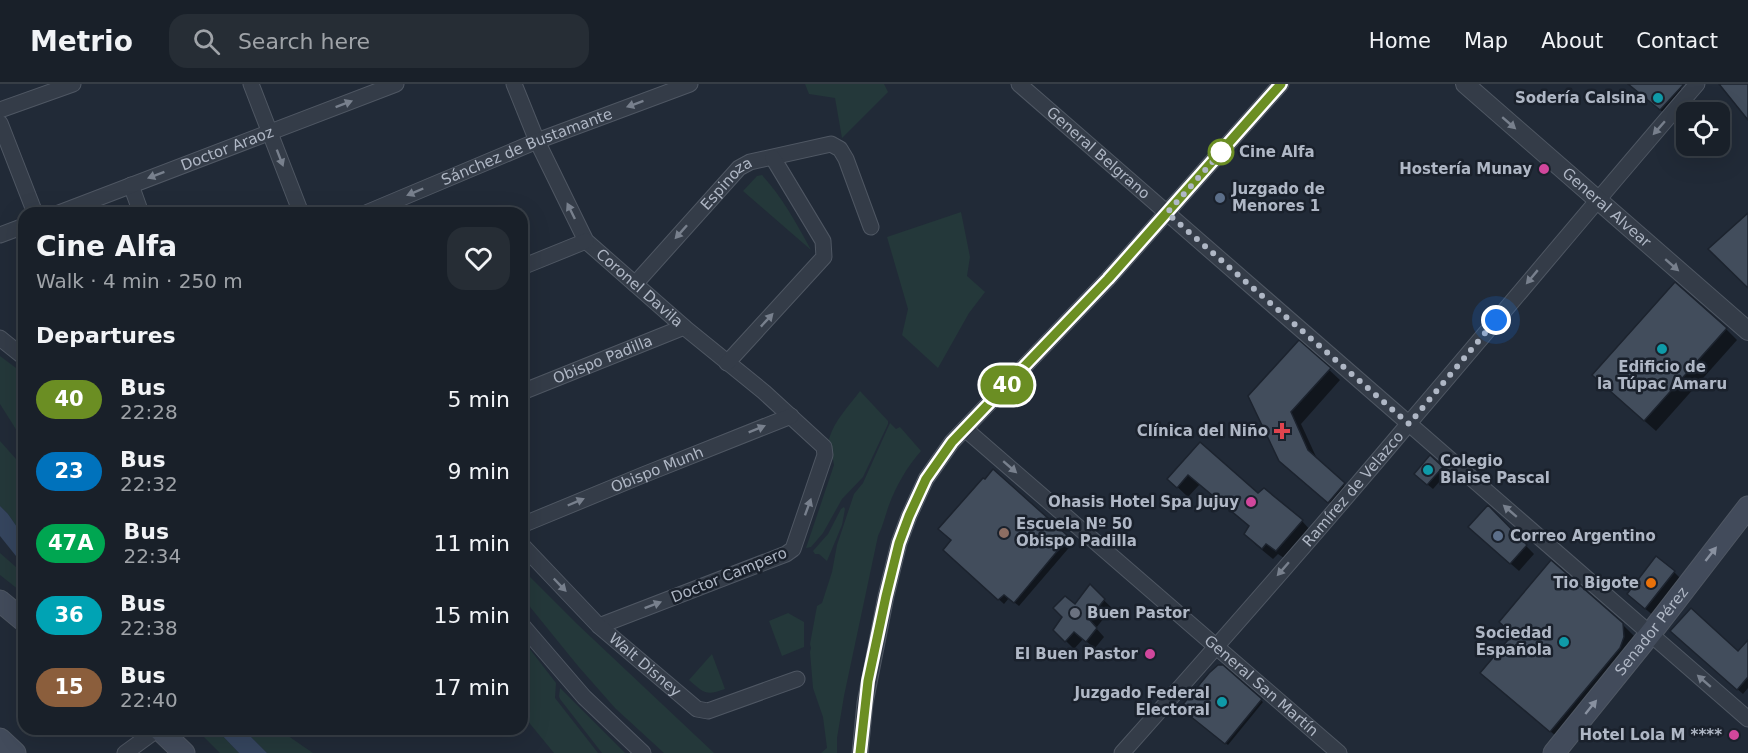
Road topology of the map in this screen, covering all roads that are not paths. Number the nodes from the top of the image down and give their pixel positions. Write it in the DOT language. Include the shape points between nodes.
graph roads {
  1 [pos="73,84"];
  2 [pos="251,84"];
  3 [pos="396,84"];
  4 [pos="514,84"];
  5 [pos="690,84"];
  6 [pos="1019,84"];
  7 [pos="1281,84"];
  8 [pos="1465,84"];
  9 [pos="1697,84"];
  10 [pos="0,110"];
  11 [pos="0,123"];
  12 [pos="270,133"];
  13 [pos="537,141"];
  14 [pos="772,158"];
  15 [pos="131,185"];
  16 [pos="1597,200"];
  17 [pos="33,207"];
  18 [pos="74,207"];
  19 [pos="139,207"];
  20 [pos="299,207"];
  21 [pos="380,207"];
  22 [pos="1167,213"];
  23 [pos="871,227"];
  24 [pos="18,228"];
  25 [pos="0,236"];
  26 [pos="586,241"];
  27 [pos="528,265"];
  28 [pos="635,284"];
  29 [pos="684,327"];
  30 [pos="1748,331"];
  31 [pos="0,338"];
  32 [pos="18,353"];
  33 [pos="727,363"];
  34 [pos="528,390"];
  35 [pos="791,416"];
  36 [pos="1409,424"];
  37 [pos="965,429"];
  38 [pos="824,447"];
  39 [pos="1748,507"];
  40 [pos="528,523"];
  41 [pos="528,551"];
  42 [pos="0,602"];
  43 [pos="18,616"];
  44 [pos="598,626"];
  45 [pos="528,632"];
  46 [pos="1650,633"];
  47 [pos="1217,646"];
  48 [pos="797,679"];
  49 [pos="1748,719"];
  50 [pos="150,735"];
  51 [pos="165,735"];
  52 [pos="0,739"];
  53 [pos="15,753"];
  54 [pos="125,753"];
  55 [pos="184,753"];
  56 [pos="643,753"];
  57 [pos="860,753"];
  58 [pos="1122,753"];
  59 [pos="1339,753"];
  60 [pos="1554,753"];
  1 -- 10 [label="street"];
  2 -- 12 [label="street"];
  12 -- 3 [label="street, Doctor Araoz, one-way"];
  4 -- 13 [label="street, Coronel Davila"];
  5 -- 13 [label="street, Sánchez de Bustamante, one-way"];
  6 -- 22 [label="street, General Belgrano"];
  7 -- 22 [label="street"];
  8 -- 16 [label="street, General Alvear, one-way"];
  9 -- 16 [label="street, Ramírez de Velazco, one-way"];
  11 -- 17 [label="street"];
  12 -- 15 [label="street, Doctor Araoz, one-way"];
  12 -- 20 [label="street, one-way"];
  13 -- 21 [label="street, Sánchez de Bustamante, one-way"];
  26 -- 13 [label="street, Coronel Davila, one-way"];
  14 -- 23 [label="street, Espinoza" via="831,144 840,149"];
  14 -- 28 [label="street, Espinoza, one-way" via="739,168"];
  33 -- 14 [label="street, one-way" via="824,257 823,241"];
  15 -- 18 [label="street, Doctor Araoz"];
  15 -- 19 [label="street"];
  16 -- 30 [label="street, General Alvear, one-way"];
  16 -- 36 [label="street, Ramírez de Velazco, one-way"];
  22 -- 36 [label="street, General Belgrano"];
  22 -- 37 [label="street"];
  24 -- 25 [label="street"];
  26 -- 27 [label="street"];
  26 -- 28 [label="street, Coronel Davila"];
  28 -- 29 [label="street, Coronel Davila"];
  29 -- 33 [label="street, Coronel Davila"];
  29 -- 34 [label="street, Obispo Padilla"];
  31 -- 32 [label="street"];
  33 -- 35 [label="street, Coronel Davila"];
  35 -- 38 [label="street, Coronel Davila"];
  40 -- 35 [label="street, Obispo Munh, one-way"];
  46 -- 36 [label="street, General Belgrano, one-way"];
  36 -- 47 [label="street, Ramírez de Velazco, one-way"];
  37 -- 47 [label="street, General San Martín, one-way"];
  37 -- 57 [label="street" via="926,479 899,543 868,681"];
  44 -- 38 [label="street, Doctor Campero, one-way" via="793,549 825,455"];
  46 -- 39 [label="main road, Senador Pérez, one-way"];
  41 -- 44 [label="street, Walt Disney, one-way"];
  42 -- 43 [label="main road"];
  44 -- 48 [label="street, Walt Disney" via="697,709 708,711"];
  45 -- 56 [label="street" via="584,697"];
  49 -- 46 [label="street, General Belgrano, one-way"];
  60 -- 46 [label="main road, Senador Pérez, one-way"];
  47 -- 58 [label="street, Ramírez de Velazco"];
  47 -- 59 [label="street, General San Martín"];
  50 -- 54 [label="street"];
  51 -- 55 [label="main road"];
  52 -- 53 [label="main road"];
}
